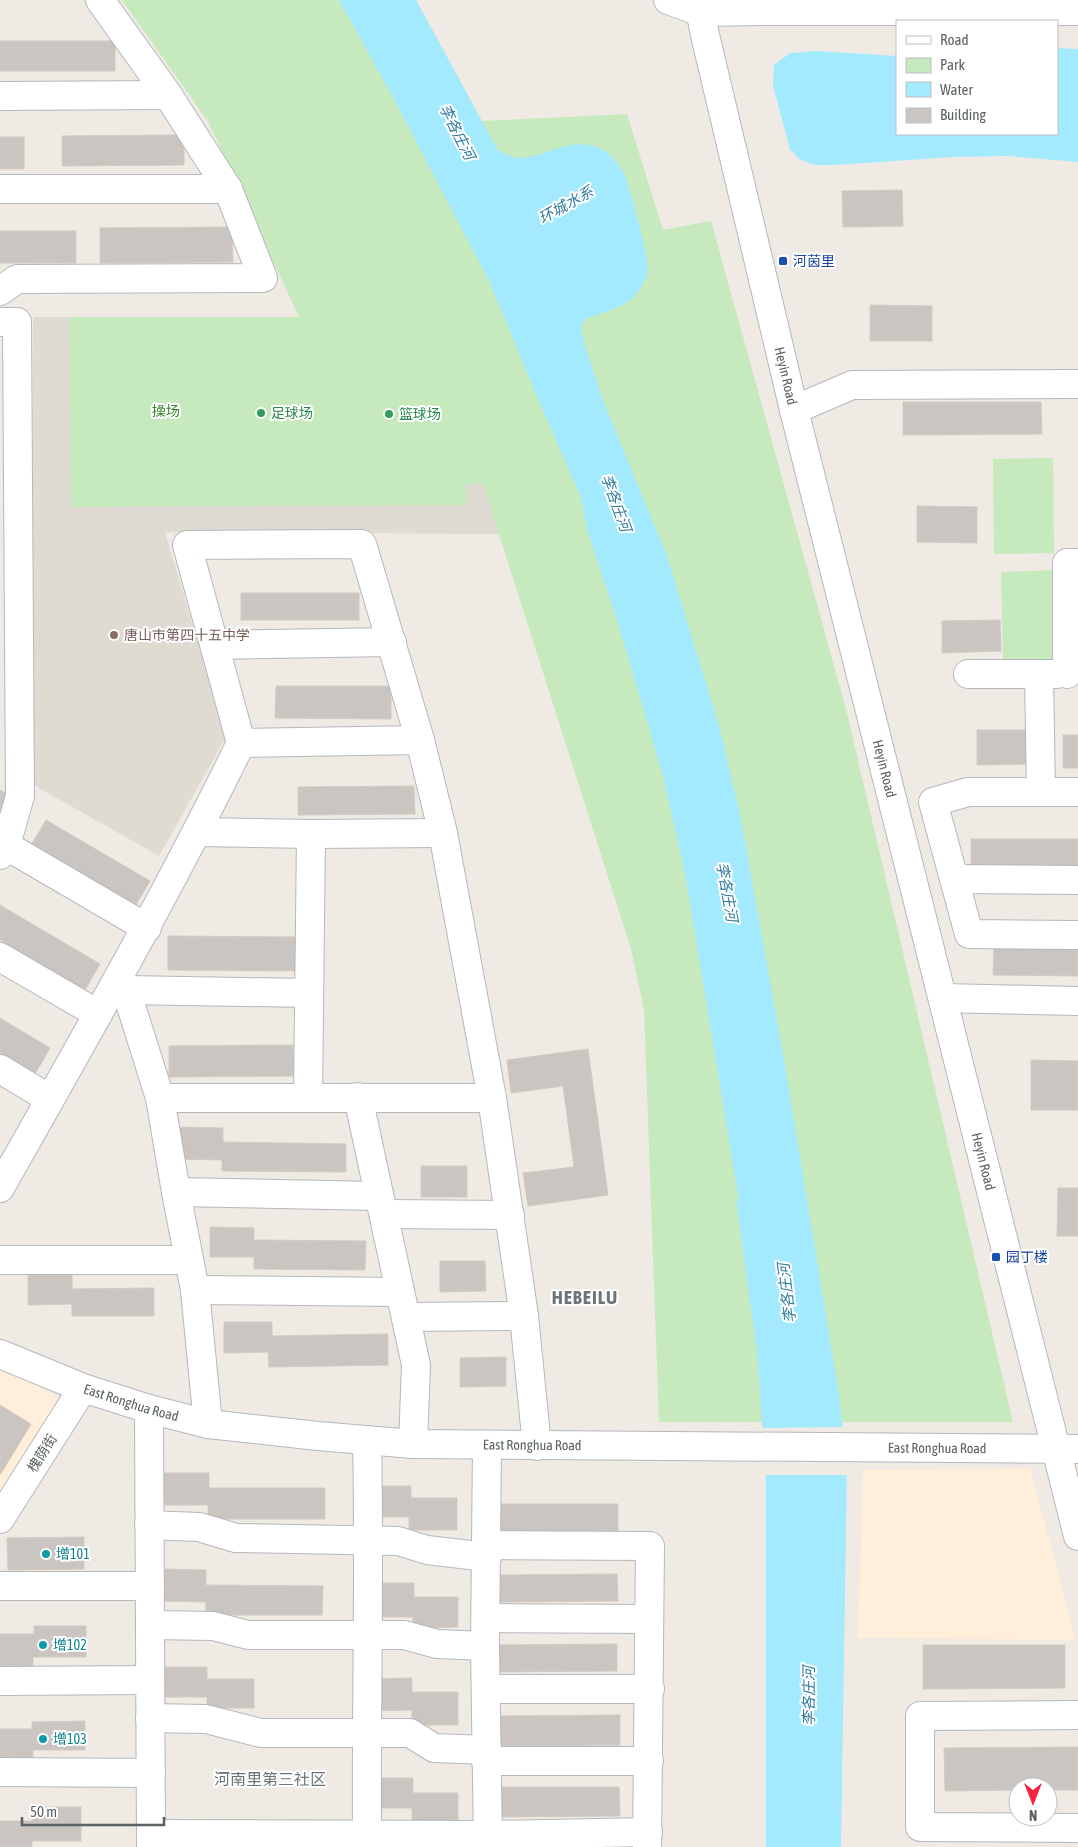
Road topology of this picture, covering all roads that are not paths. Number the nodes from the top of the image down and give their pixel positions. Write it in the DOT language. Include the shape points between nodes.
graph roads {
  1 [pos="100,0"];
  2 [pos="668,0"];
  3 [pos="700,6"];
  4 [pos="1078,11"];
  5 [pos="168,95"];
  6 [pos="0,96"];
  7 [pos="0,188"];
  8 [pos="228,188"];
  9 [pos="6,283"];
  10 [pos="0,322"];
  11 [pos="1076,382"];
  12 [pos="794,410"];
  13 [pos="9,508"];
  14 [pos="1078,563"];
  15 [pos="9,583"];
  16 [pos="392,642"];
  17 [pos="215,645"];
  18 [pos="968,674"];
  19 [pos="1039,674"];
  20 [pos="1073,674"];
  21 [pos="9,678"];
  22 [pos="420,740"];
  23 [pos="241,743"];
  24 [pos="1040,792"];
  25 [pos="1078,792"];
  26 [pos="198,832"];
  27 [pos="443,832"];
  28 [pos="312,834"];
  29 [pos="2,848"];
  30 [pos="955,880"];
  31 [pos="1078,880"];
  32 [pos="147,928"];
  33 [pos="1078,935"];
  34 [pos="0,957"];
  35 [pos="122,984"];
  36 [pos="310,993"];
  37 [pos="943,998"];
  38 [pos="1078,1001"];
  39 [pos="98,1014"];
  40 [pos="0,1070"];
  41 [pos="160,1098"];
  42 [pos="308,1098"];
  43 [pos="358,1098"];
  44 [pos="492,1098"];
  45 [pos="50,1099"];
  46 [pos="0,1188"];
  47 [pos="176,1192"];
  48 [pos="381,1205"];
  49 [pos="510,1215"];
  50 [pos="0,1260"];
  51 [pos="189,1260"];
  52 [pos="195,1290"];
  53 [pos="399,1292"];
  54 [pos="524,1316"];
  55 [pos="407,1317"];
  56 [pos="0,1354"];
  57 [pos="83,1388"];
  58 [pos="149,1409"];
  59 [pos="208,1424"];
  60 [pos="367,1440"];
  61 [pos="414,1444"];
  62 [pos="487,1445"];
  63 [pos="537,1446"];
  64 [pos="1067,1449"];
  65 [pos="0,1518"];
  66 [pos="149,1525"];
  67 [pos="1078,1536"];
  68 [pos="369,1539"];
  69 [pos="486,1551"];
  70 [pos="0,1586"];
  71 [pos="150,1586"];
  72 [pos="486,1618"];
  73 [pos="649,1619"];
  74 [pos="150,1625"];
  75 [pos="368,1635"];
  76 [pos="486,1646"];
  77 [pos="150,1680"];
  78 [pos="0,1681"];
  79 [pos="650,1688"];
  80 [pos="486,1689"];
  81 [pos="1078,1715"];
  82 [pos="150,1718"];
  83 [pos="366,1732"];
  84 [pos="486,1756"];
  85 [pos="649,1761"];
  86 [pos="0,1772"];
  87 [pos="150,1773"];
  88 [pos="1078,1828"];
  89 [pos="367,1835"];
  90 [pos="648,1839"];
  91 [pos="151,1841"];
  92 [pos="488,1841"];
  1 -- 5 [label="street"];
  2 -- 3 [label="street"];
  3 -- 4 [label="street" via="764,11"];
  3 -- 12 [label="street, Heyin Road"];
  5 -- 6 [label="street"];
  5 -- 8 [label="street"];
  7 -- 8 [label="street"];
  8 -- 9 [label="street" via="264,278"];
  10 -- 13 [label="street" via="17,322"];
  11 -- 12 [label="street" via="852,385"];
  12 -- 37 [label="street, Heyin Road"];
  13 -- 15 [label="street"];
  14 -- 20 [label="street" via="1067,564"];
  15 -- 21 [label="street"];
  16 -- 17 [label="street"];
  16 -- 17 [label="street" via="362,544 187,545"];
  16 -- 22 [label="street"];
  17 -- 23 [label="street"];
  18 -- 19 [label="street"];
  19 -- 20 [label="street"];
  19 -- 24 [label="street"];
  21 -- 29 [label="street" via="20,796"];
  22 -- 23 [label="street"];
  22 -- 27 [label="street"];
  23 -- 26 [label="street"];
  24 -- 25 [label="street"];
  24 -- 30 [label="street" via="968,792 933,802"];
  26 -- 28 [label="street"];
  26 -- 32 [label="street"];
  27 -- 28 [label="street"];
  27 -- 44 [label="street"];
  28 -- 36 [label="street"];
  29 -- 32 [label="street"];
  30 -- 31 [label="street"];
  30 -- 33 [label="street" via="970,934"];
  32 -- 35 [label="street"];
  34 -- 39 [label="street"];
  35 -- 36 [label="street"];
  35 -- 39 [label="street"];
  35 -- 41 [label="street"];
  36 -- 42 [label="street"];
  37 -- 38 [label="street"];
  37 -- 64 [label="street, Heyin Road"];
  39 -- 45 [label="street"];
  40 -- 45 [label="street"];
  41 -- 42 [label="street"];
  41 -- 47 [label="street"];
  42 -- 43 [label="street"];
  43 -- 44 [label="street"];
  43 -- 48 [label="street"];
  44 -- 49 [label="street"];
  45 -- 46 [label="street"];
  47 -- 48 [label="street"];
  47 -- 51 [label="street"];
  48 -- 49 [label="street"];
  48 -- 53 [label="street"];
  49 -- 54 [label="street"];
  50 -- 51 [label="street"];
  51 -- 52 [label="street"];
  52 -- 53 [label="street"];
  52 -- 59 [label="street"];
  53 -- 55 [label="street"];
  54 -- 55 [label="street"];
  54 -- 63 [label="street"];
  55 -- 61 [label="street" via="416,1365"];
  56 -- 57 [label="street, East Ronghua Road"];
  57 -- 58 [label="street, East Ronghua Road"];
  57 -- 65 [label="street, 槐荫街"];
  58 -- 59 [label="street, East Ronghua Road"];
  58 -- 66 [label="street"];
  59 -- 60 [label="street, East Ronghua Road"];
  60 -- 61 [label="street, East Ronghua Road"];
  60 -- 68 [label="street"];
  61 -- 62 [label="street, East Ronghua Road"];
  62 -- 63 [label="street, East Ronghua Road"];
  62 -- 69 [label="street"];
  63 -- 64 [label="street, East Ronghua Road"];
  64 -- 67 [label="street, Heyin Road"];
  66 -- 68 [label="street" via="199,1527 236,1538"];
  66 -- 71 [label="street"];
  68 -- 69 [label="street" via="398,1541 427,1550"];
  68 -- 75 [label="street"];
  69 -- 72 [label="street"];
  69 -- 73 [label="street" via="650,1546"];
  70 -- 71 [label="street"];
  71 -- 74 [label="street"];
  72 -- 73 [label="street"];
  72 -- 76 [label="street"];
  73 -- 79 [label="street"];
  74 -- 75 [label="street" via="213,1626 248,1635"];
  74 -- 77 [label="street"];
  75 -- 76 [label="street" via="404,1635 437,1644"];
  75 -- 83 [label="street"];
  76 -- 80 [label="street"];
  77 -- 78 [label="street"];
  77 -- 82 [label="street"];
  79 -- 80 [label="street"];
  79 -- 85 [label="street"];
  80 -- 84 [label="street"];
  81 -- 88 [label="street" via="920,1716 920,1827"];
  82 -- 83 [label="street" via="206,1719 260,1733"];
  82 -- 87 [label="street"];
  83 -- 84 [label="street" via="410,1733 434,1748"];
  83 -- 89 [label="street"];
  84 -- 85 [label="street"];
  84 -- 92 [label="street"];
  85 -- 90 [label="street"];
  86 -- 87 [label="street"];
  87 -- 91 [label="street"];
  89 -- 91 [label="street"];
  89 -- 92 [label="street"];
  90 -- 92 [label="street"];
}
